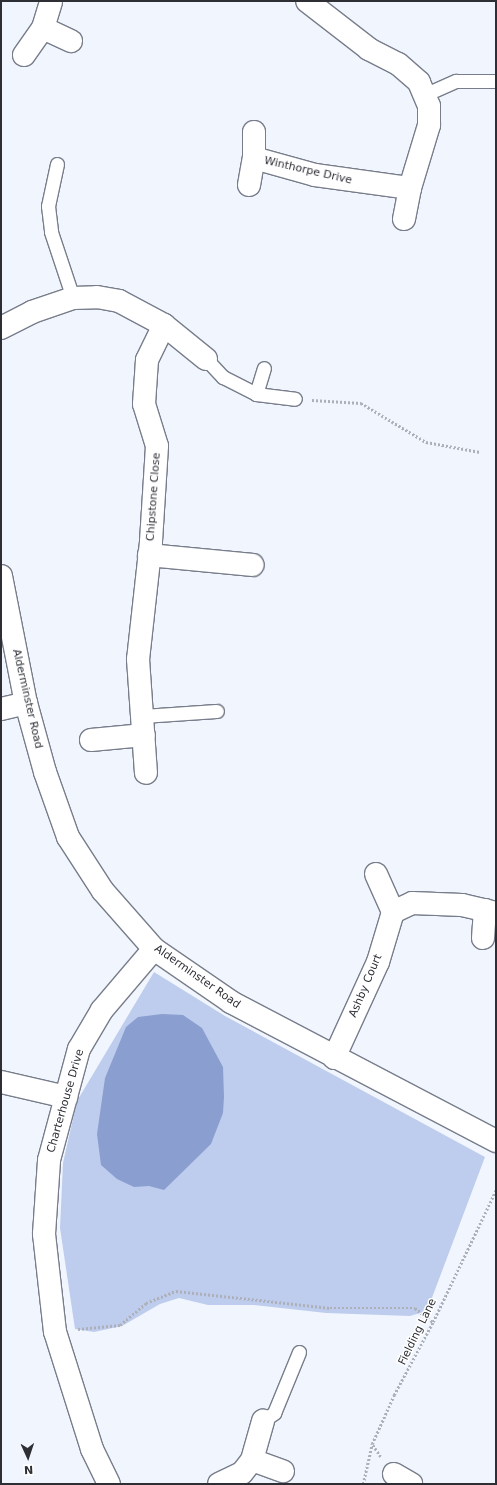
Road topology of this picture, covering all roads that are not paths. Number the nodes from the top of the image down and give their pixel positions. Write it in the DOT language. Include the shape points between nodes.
graph roads {
  1 [pos="51,1"];
  2 [pos="307,1"];
  3 [pos="43,28"];
  4 [pos="71,42"];
  5 [pos="24,55"];
  6 [pos="496,81"];
  7 [pos="424,95"];
  8 [pos="254,132"];
  9 [pos="254,158"];
  10 [pos="57,164"];
  11 [pos="249,185"];
  12 [pos="410,188"];
  13 [pos="404,219"];
  14 [pos="73,298"];
  15 [pos="164,325"];
  16 [pos="1,328"];
  17 [pos="206,359"];
  18 [pos="264,368"];
  19 [pos="256,394"];
  20 [pos="295,399"];
  21 [pos="149,555"];
  22 [pos="253,565"];
  23 [pos="1,576"];
  24 [pos="26,703"];
  25 [pos="1,709"];
  26 [pos="217,711"];
  27 [pos="143,725"];
  28 [pos="91,740"];
  29 [pos="146,773"];
  30 [pos="376,874"];
  31 [pos="393,912"];
  32 [pos="491,912"];
  33 [pos="482,938"];
  34 [pos="154,949"];
  35 [pos="334,1058"];
  36 [pos="1,1082"];
  37 [pos="66,1097"];
  38 [pos="496,1141"];
  39 [pos="299,1352"];
  40 [pos="263,1421"];
  41 [pos="252,1460"];
  42 [pos="283,1471"];
  43 [pos="109,1484"];
  44 [pos="219,1484"];
  1 -- 3 [label="street"];
  2 -- 7 [label="street" via="369,49 398,64 419,82"];
  3 -- 4 [label="street"];
  3 -- 5 [label="street"];
  6 -- 7 [label="lane" via="456,81"];
  7 -- 12 [label="street" via="429,106 429,125"];
  8 -- 9 [label="street, Winthorpe Drive"];
  9 -- 11 [label="street, Winthorpe Drive"];
  9 -- 12 [label="street, Winthorpe Drive" via="315,175"];
  10 -- 14 [label="lane" via="48,206 51,232"];
  12 -- 13 [label="street"];
  14 -- 15 [label="street" via="97,297 119,301"];
  14 -- 16 [label="street" via="32,312"];
  15 -- 17 [label="street"];
  15 -- 21 [label="street, Chipstone Close" via="148,360 144,404 157,446"];
  17 -- 19 [label="lane" via="223,377"];
  18 -- 19 [label="lane"];
  19 -- 20 [label="lane"];
  21 -- 22 [label="street, Chipstone Close"];
  21 -- 27 [label="street, Chipstone Close" via="138,659"];
  23 -- 24 [label="street, Alderminster Road"];
  24 -- 25 [label="street"];
  24 -- 34 [label="street, Alderminster Road" via="45,772 68,837 103,891"];
  26 -- 27 [label="lane"];
  27 -- 28 [label="street"];
  27 -- 29 [label="street, Chipstone Close"];
  30 -- 31 [label="street"];
  31 -- 32 [label="street" via="412,903 462,905"];
  31 -- 35 [label="street, Ashby Court" via="378,962"];
  32 -- 33 [label="street"];
  34 -- 35 [label="street, Alderminster Road" via="231,1002"];
  34 -- 37 [label="street, Charterhouse Drive" via="102,1010 79,1049"];
  35 -- 38 [label="street, Alderminster Road"];
  36 -- 37 [label="street"];
  37 -- 43 [label="street, Charterhouse Drive" via="50,1160 44,1234 56,1332 92,1449"];
  39 -- 40 [label="lane" via="274,1413"];
  40 -- 41 [label="street"];
  41 -- 42 [label="street"];
  41 -- 44 [label="street" via="242,1473"];
}
